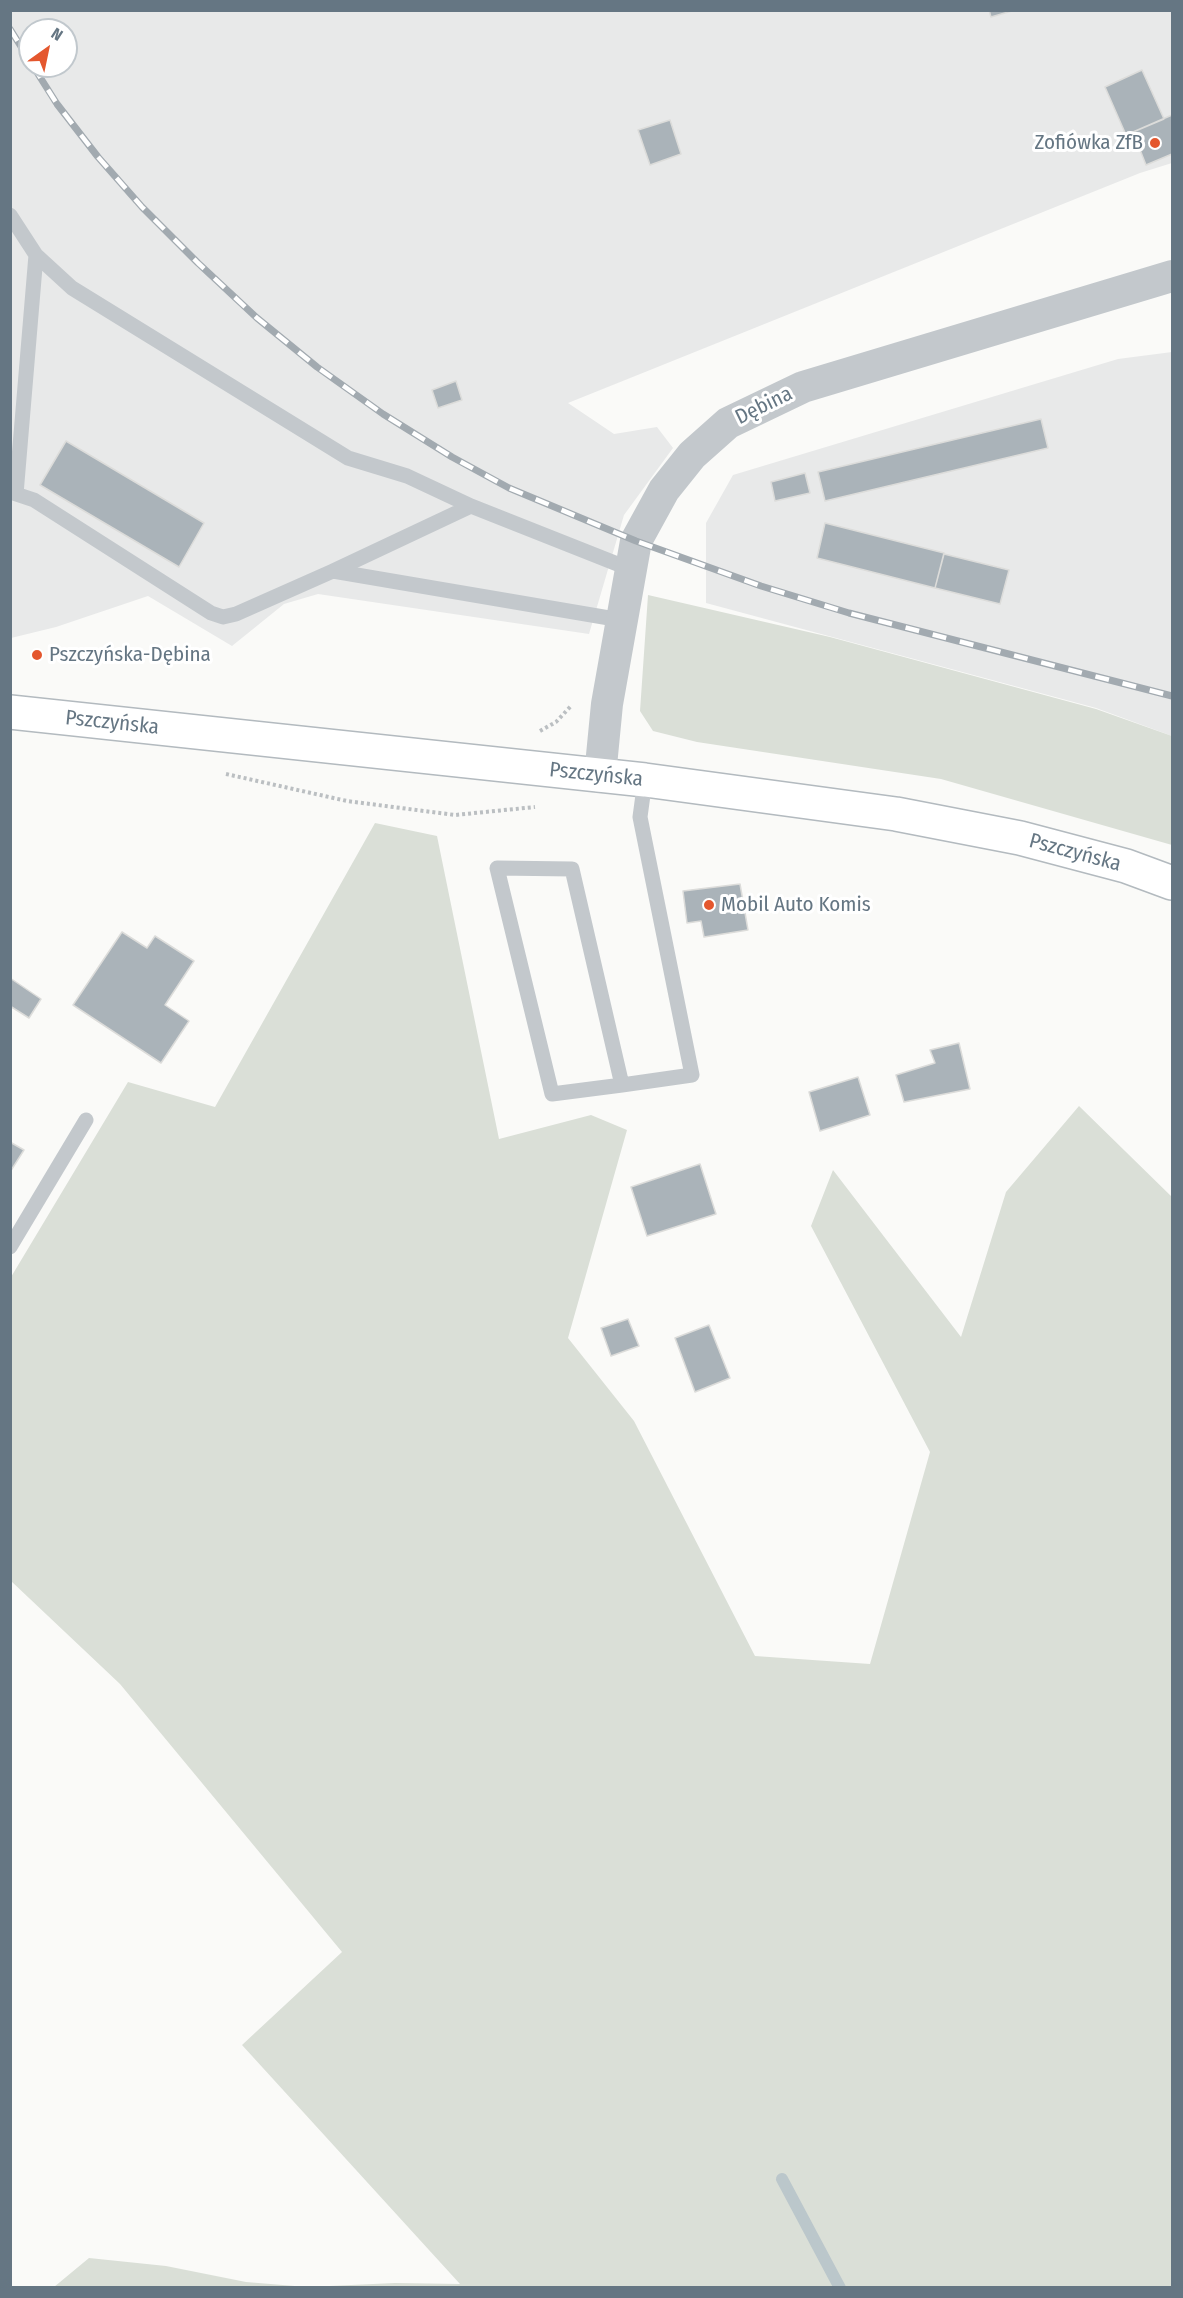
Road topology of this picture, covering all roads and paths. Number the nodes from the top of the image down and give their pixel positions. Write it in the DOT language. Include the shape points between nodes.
graph roads {
  1 [pos="10,215"];
  2 [pos="36,255"];
  3 [pos="1173,276"];
  4 [pos="13,493"];
  5 [pos="471,506"];
  6 [pos="630,569"];
  7 [pos="333,571"];
  8 [pos="621,620"];
  9 [pos="607,704"];
  10 [pos="10,712"];
  11 [pos="531,732"];
  12 [pos="224,774"];
  13 [pos="600,776"];
  14 [pos="645,780"];
  15 [pos="538,807"];
  16 [pos="1173,883"];
  17 [pos="622,1085"];
  18 [pos="86,1120"];
  19 [pos="10,1247"];
  1 -- 2 [label="lane"];
  2 -- 4 [label="lane"];
  2 -- 5 [label="lane" via="72,288 348,459 407,476"];
  3 -- 6 [label="street, Dębina" via="803,387 728,423 692,454 664,490 636,542"];
  4 -- 7 [label="lane" via="34,500 211,613 223,616 236,614"];
  5 -- 6 [label="lane"];
  5 -- 7 [label="lane"];
  6 -- 8 [label="street, Dębina"];
  7 -- 8 [label="lane"];
  8 -- 9 [label="street, Dębina"];
  9 -- 11 [label="path" via="578,698 556,722"];
  9 -- 13 [label="street, Dębina"];
  10 -- 13 [label="main road, Pszczyńska"];
  12 -- 15 [label="path" via="347,801 455,815"];
  13 -- 14 [label="main road, Pszczyńska"];
  14 -- 16 [label="main road, Pszczyńska" via="896,814 1020,838 1126,866"];
  14 -- 17 [label="lane" via="640,817 692,1075"];
  17 -- 17 [label="lane" via="572,869 497,868 552,1094"];
  18 -- 19 [label="lane"];
}
